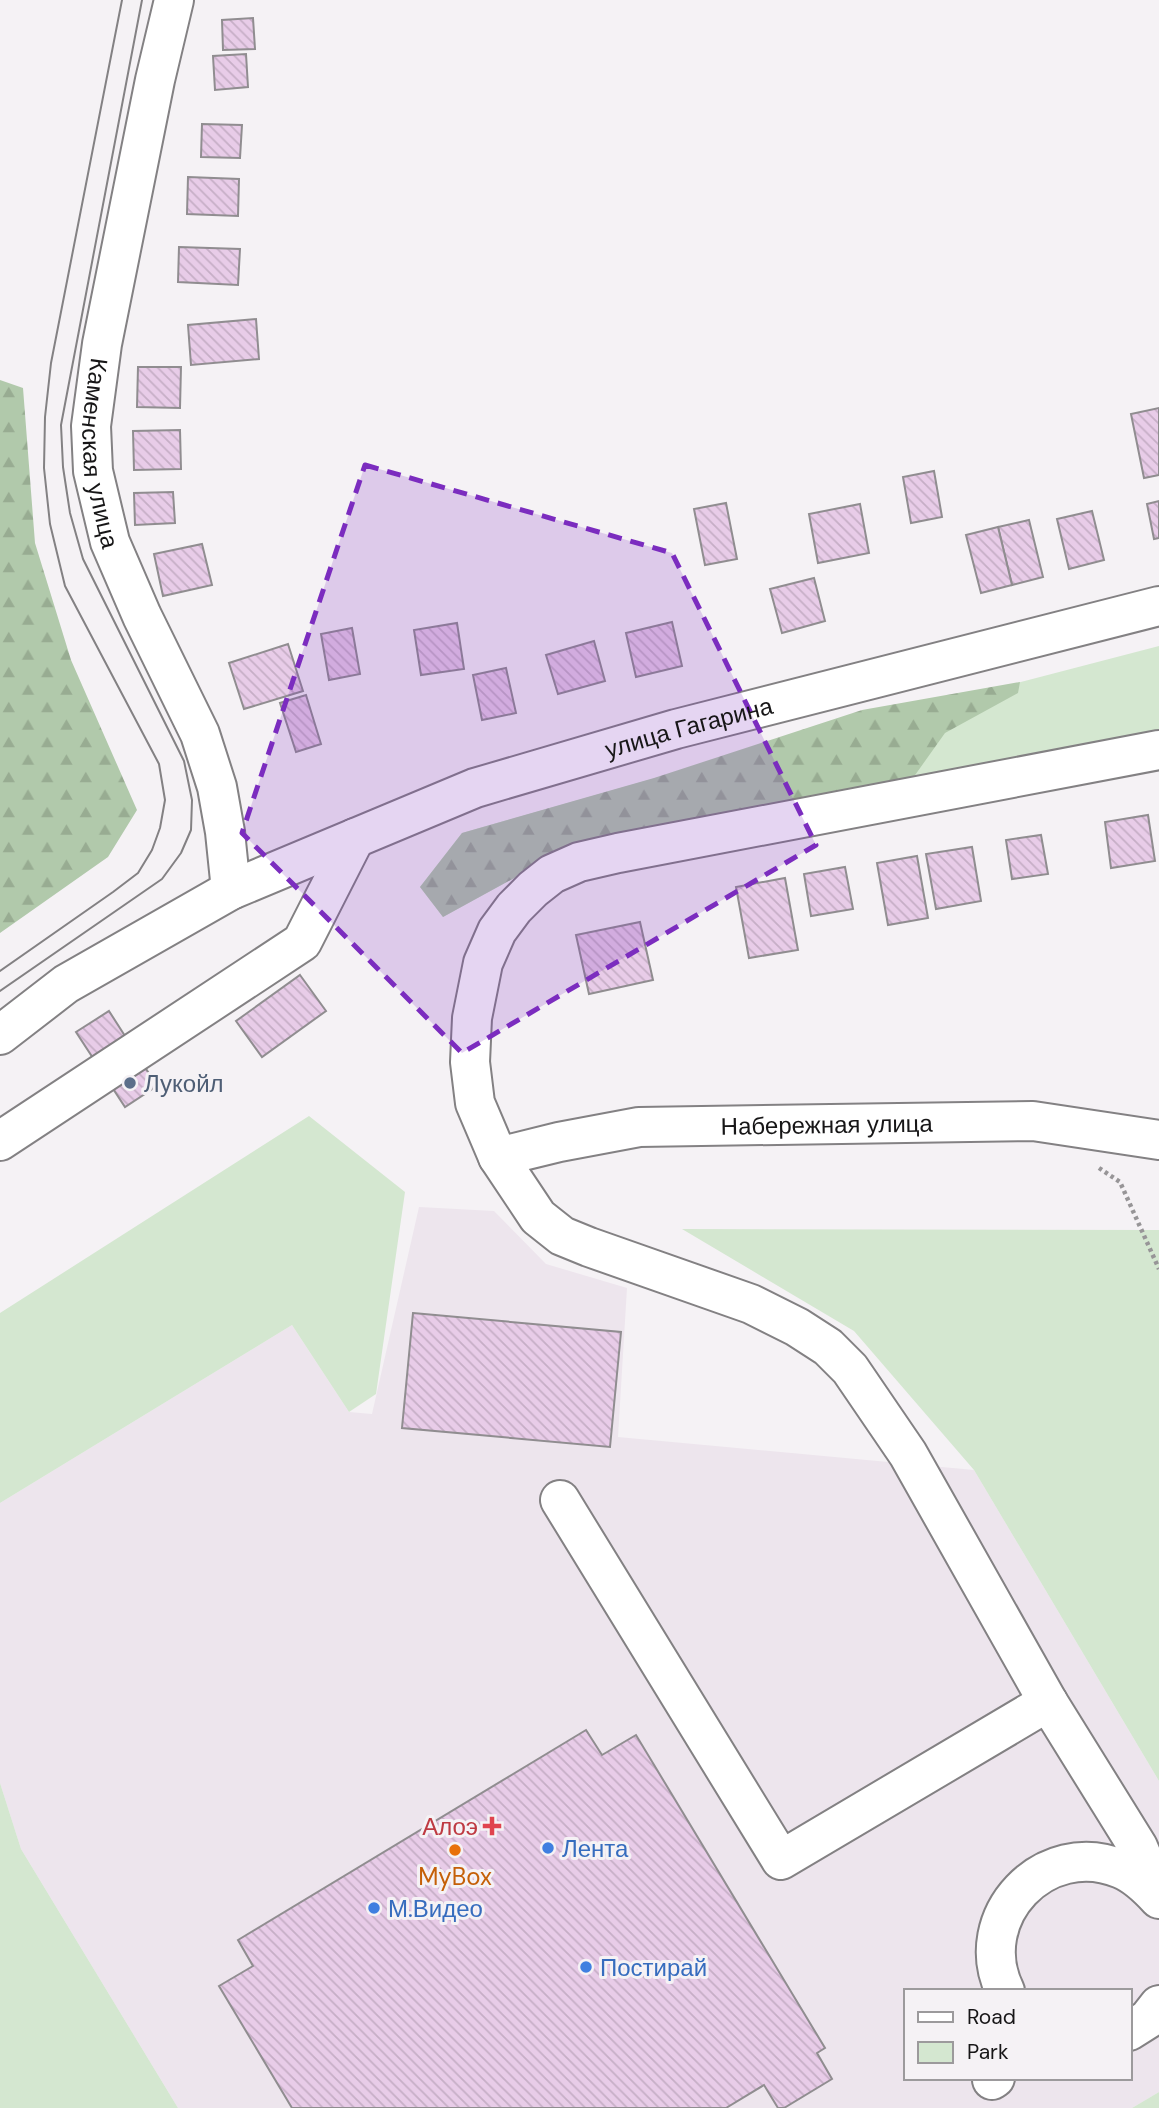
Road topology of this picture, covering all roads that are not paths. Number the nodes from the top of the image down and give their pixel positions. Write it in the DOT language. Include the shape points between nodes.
graph roads {
  1 [pos="174,0"];
  2 [pos="1159,606"];
  3 [pos="1159,750"];
  4 [pos="355,838"];
  5 [pos="231,890"];
  6 [pos="0,1035"];
  7 [pos="1159,1140"];
  8 [pos="0,1141"];
  9 [pos="498,1157"];
  10 [pos="560,1500"];
  11 [pos="1048,1702"];
  12 [pos="1108,1797"];
  13 [pos="1070,1863"];
  14 [pos="1159,1897"];
  15 [pos="1004,1989"];
  16 [pos="1159,2005"];
  17 [pos="1131,2030"];
  1 -- 5 [label="street, Каменская улица" via="102,344 91,426 93,471 110,542 200,734 217,787"];
  2 -- 4 [label="street, улица Гагарина" via="676,729 475,788"];
  3 -- 9 [label="street" via="618,853 552,874 514,908 497,932 483,963 472,1018 470,1062 475,1103"];
  4 -- 5 [label="street, улица Гагарина"];
  4 -- 8 [label="street" via="302,942"];
  5 -- 6 [label="street, улица Гагарина" via="66,984"];
  7 -- 9 [label="street, Набережная улица" via="1033,1121 639,1127"];
  9 -- 11 [label="street" via="538,1217 562,1236 751,1304 828,1347 849,1369 908,1454"];
  10 -- 11 [label="street" via="781,1860"];
  11 -- 12 [label="street"];
  12 -- 13 [label="street" via="1091,1840"];
  12 -- 14 [label="street" via="1138,1847"];
  13 -- 14 [label="street" via="1096,1862 1121,1868"];
  13 -- 15 [label="street" via="1024,1885 1008,1905 998,1929 996,1954"];
  16 -- 17 [label="street"];
}
